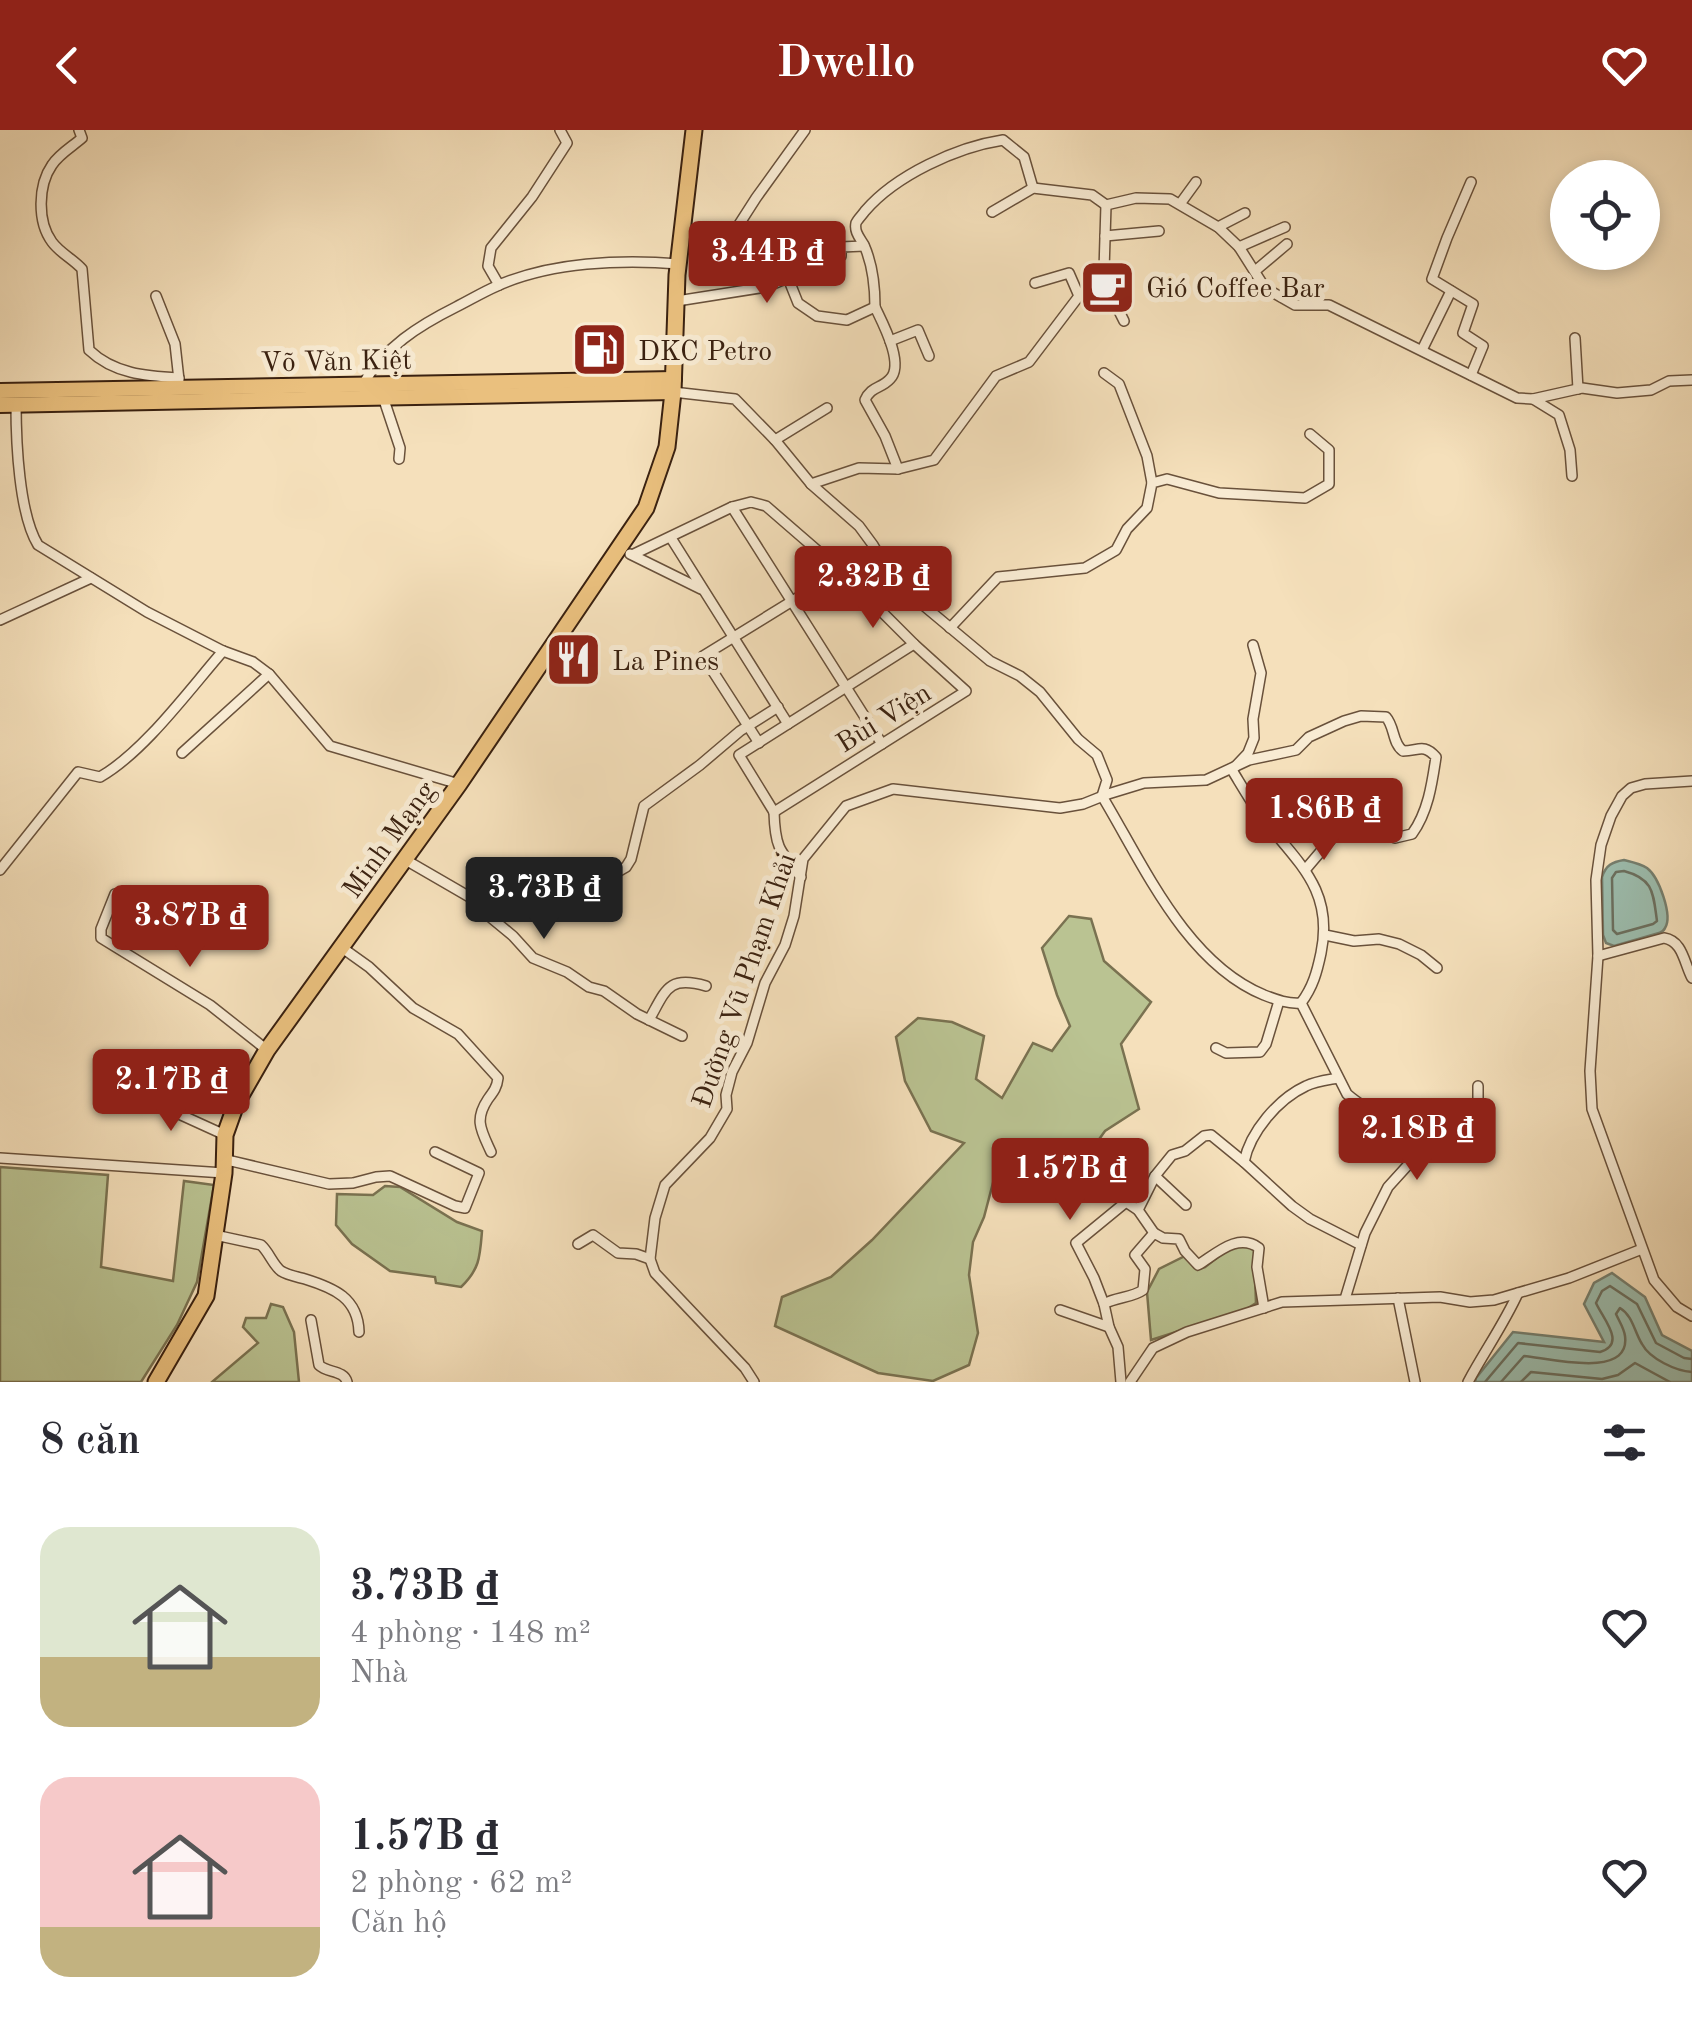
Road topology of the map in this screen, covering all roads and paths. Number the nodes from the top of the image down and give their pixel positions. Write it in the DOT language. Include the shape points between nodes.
graph roads {
  1 [pos="93,130"];
  2 [pos="560,130"];
  3 [pos="694,130"];
  4 [pos="806,130"];
  5 [pos="81,134"];
  6 [pos="1196,182"];
  7 [pos="1471,182"];
  8 [pos="1033,188"];
  9 [pos="1180,204"];
  10 [pos="1106,205"];
  11 [pos="992,212"];
  12 [pos="1245,213"];
  13 [pos="1218,227"];
  14 [pos="1285,227"];
  15 [pos="1158,231"];
  16 [pos="1105,236"];
  17 [pos="732,237"];
  18 [pos="1287,244"];
  19 [pos="864,246"];
  20 [pos="1239,246"];
  21 [pos="679,264"];
  22 [pos="1254,271"];
  23 [pos="788,278"];
  24 [pos="1035,283"];
  25 [pos="498,285"];
  26 [pos="1451,290"];
  27 [pos="1083,292"];
  28 [pos="156,296"];
  29 [pos="676,301"];
  30 [pos="875,307"];
  31 [pos="1124,321"];
  32 [pos="1576,338"];
  33 [pos="890,341"];
  34 [pos="1422,350"];
  35 [pos="930,356"];
  36 [pos="1104,373"];
  37 [pos="1471,375"];
  38 [pos="1692,380"];
  39 [pos="180,383"];
  40 [pos="364,384"];
  41 [pos="674,385"];
  42 [pos="445,389"];
  43 [pos="1578,389"];
  44 [pos="0,390"];
  45 [pos="83,396"];
  46 [pos="383,397"];
  47 [pos="1533,400"];
  48 [pos="8,404"];
  49 [pos="827,408"];
  50 [pos="1310,434"];
  51 [pos="775,440"];
  52 [pos="399,459"];
  53 [pos="898,469"];
  54 [pos="1572,476"];
  55 [pos="1152,483"];
  56 [pos="811,484"];
  57 [pos="732,507"];
  58 [pos="670,538"];
  59 [pos="615,553"];
  60 [pos="634,554"];
  61 [pos="840,571"];
  62 [pos="91,578"];
  63 [pos="704,590"];
  64 [pos="792,601"];
  65 [pos="0,620"];
  66 [pos="950,628"];
  67 [pos="733,637"];
  68 [pos="914,644"];
  69 [pos="1253,645"];
  70 [pos="223,651"];
  71 [pos="269,674"];
  72 [pos="846,687"];
  73 [pos="778,707"];
  74 [pos="788,724"];
  75 [pos="748,726"];
  76 [pos="759,743"];
  77 [pos="882,744"];
  78 [pos="182,753"];
  79 [pos="1232,770"];
  80 [pos="1692,781"];
  81 [pos="458,784"];
  82 [pos="1102,796"];
  83 [pos="774,812"];
  84 [pos="404,859"];
  85 [pos="0,870"];
  86 [pos="1305,870"];
  87 [pos="800,877"];
  88 [pos="115,894"];
  89 [pos="484,912"];
  90 [pos="1324,935"];
  91 [pos="340,947"];
  92 [pos="1598,956"];
  93 [pos="1437,968"];
  94 [pos="1692,978"];
  95 [pos="706,986"];
  96 [pos="1278,1001"];
  97 [pos="1302,1003"];
  98 [pos="649,1020"];
  99 [pos="682,1036"];
  100 [pos="1216,1048"];
  101 [pos="267,1050"];
  102 [pos="1338,1078"];
  103 [pos="1478,1086"];
  104 [pos="135,1094"];
  105 [pos="225,1135"];
  106 [pos="1427,1144"];
  107 [pos="435,1152"];
  108 [pos="492,1152"];
  109 [pos="0,1158"];
  110 [pos="1244,1162"];
  111 [pos="224,1166"];
  112 [pos="1155,1176"];
  113 [pos="1186,1205"];
  114 [pos="1138,1210"];
  115 [pos="1154,1233"];
  116 [pos="215,1234"];
  117 [pos="578,1244"];
  118 [pos="1361,1245"];
  119 [pos="1642,1249"];
  120 [pos="650,1259"];
  121 [pos="1518,1293"];
  122 [pos="1398,1298"];
  123 [pos="1345,1299"];
  124 [pos="1104,1304"];
  125 [pos="1264,1308"];
  126 [pos="1060,1310"];
  127 [pos="1692,1316"];
  128 [pos="311,1320"];
  129 [pos="1109,1328"];
  130 [pos="359,1332"];
  131 [pos="156,1382"];
  132 [pos="348,1382"];
  133 [pos="754,1382"];
  134 [pos="1121,1382"];
  135 [pos="1130,1382"];
  136 [pos="1415,1382"];
  137 [pos="1468,1382"];
  1 -- 5 [label="street"];
  2 -- 25 [label="street" via="567,143 548,176 491,248 488,266"];
  3 -- 21 [label="highway"];
  4 -- 17 [label="street"];
  5 -- 39 [label="street" via="50,168 42,213 48,236 82,269 89,350 123,371"];
  6 -- 9 [label="street"];
  7 -- 26 [label="street" via="1432,280"];
  8 -- 10 [label="street" via="1092,195"];
  8 -- 11 [label="street"];
  8 -- 19 [label="street" via="1024,157 1003,140 962,150 875,200 856,221"];
  9 -- 10 [label="street" via="1136,198"];
  9 -- 13 [label="street"];
  10 -- 16 [label="street"];
  12 -- 13 [label="street"];
  13 -- 20 [label="street"];
  14 -- 20 [label="street"];
  15 -- 16 [label="street"];
  16 -- 27 [label="street" via="1104,270"];
  18 -- 22 [label="street"];
  19 -- 23 [label="street" via="842,247 841,256"];
  19 -- 30 [label="street"];
  20 -- 22 [label="street"];
  21 -- 25 [label="street" via="582,266"];
  21 -- 29 [label="highway"];
  22 -- 34 [label="street" via="1265,288 1295,306 1329,304"];
  23 -- 29 [label="street"];
  23 -- 30 [label="street" via="798,303 817,316 846,320"];
  24 -- 27 [label="street" via="1069,274"];
  25 -- 40 [label="street" via="411,332"];
  26 -- 34 [label="street"];
  26 -- 37 [label="street" via="1473,304 1463,334 1483,346"];
  27 -- 31 [label="street" via="1117,307"];
  27 -- 53 [label="street" via="1029,362 996,376 934,460"];
  28 -- 39 [label="street" via="175,344"];
  29 -- 41 [label="highway"];
  30 -- 33 [label="street"];
  32 -- 43 [label="street"];
  33 -- 35 [label="street" via="918,330"];
  33 -- 53 [label="street" via="894,372 865,400"];
  34 -- 37 [label="street"];
  36 -- 55 [label="street" via="1119,384"];
  37 -- 47 [label="street"];
  38 -- 43 [label="street" via="1617,393"];
  39 -- 40 [label="main road, Võ Văn Kiệt"];
  39 -- 45 [label="main road, Võ Văn Kiệt"];
  40 -- 42 [label="main road, Võ Văn Kiệt"];
  41 -- 42 [label="main road, Võ Văn Kiệt"];
  41 -- 51 [label="street" via="736,399"];
  41 -- 59 [label="highway, Minh Mạng" via="658,474 646,508"];
  42 -- 46 [label="main road, Võ Văn Kiệt"];
  43 -- 47 [label="street"];
  44 -- 45 [label="main road, Võ Văn Kiệt"];
  45 -- 46 [label="main road, Võ Văn Kiệt"];
  45 -- 48 [label="main road, Võ Văn Kiệt"];
  46 -- 52 [label="street"];
  47 -- 54 [label="street" via="1559,415"];
  48 -- 62 [label="street" via="32,535 38,546"];
  49 -- 51 [label="street"];
  50 -- 55 [label="street" via="1329,450 1329,484 1305,498 1219,492 1167,478"];
  51 -- 56 [label="street"];
  53 -- 56 [label="street" via="859,468"];
  55 -- 66 [label="street" via="1147,508 1116,550 1085,568 998,577"];
  56 -- 66 [label="street" via="859,526 888,572"];
  57 -- 58 [label="street"];
  57 -- 61 [label="street, Bùi Viện" via="766,506"];
  57 -- 64 [label="street"];
  58 -- 60 [label="street"];
  58 -- 63 [label="street"];
  59 -- 60 [label="street"];
  59 -- 81 [label="highway, Minh Mạng"];
  60 -- 63 [label="street"];
  61 -- 64 [label="street"];
  61 -- 68 [label="street, Bùi Viện"];
  62 -- 65 [label="street"];
  62 -- 70 [label="street"];
  63 -- 67 [label="street"];
  64 -- 67 [label="street"];
  64 -- 72 [label="street"];
  66 -- 82 [label="street" via="1040,692 1097,755 1107,780"];
  67 -- 73 [label="street"];
  67 -- 75 [label="street" via="703,656"];
  68 -- 72 [label="street"];
  68 -- 77 [label="street, Bùi Viện" via="966,691"];
  69 -- 79 [label="street" via="1261,673 1254,738"];
  70 -- 71 [label="street"];
  70 -- 85 [label="street" via="114,769 100,777 78,772"];
  71 -- 78 [label="street"];
  71 -- 81 [label="street" via="330,746"];
  72 -- 74 [label="street"];
  72 -- 77 [label="street"];
  73 -- 74 [label="street"];
  73 -- 75 [label="street"];
  74 -- 76 [label="street"];
  75 -- 76 [label="street"];
  75 -- 89 [label="street" via="644,806 626,866 566,902 542,885 514,905"];
  76 -- 83 [label="street" via="740,755"];
  77 -- 83 [label="street, Bùi Viện"];
  79 -- 82 [label="street, Đường Vũ Phạm Khải"];
  79 -- 86 [label="street"];
  79 -- 86 [label="street, Đường Vũ Phạm Khải" via="1296,750 1309,737 1362,716 1386,717 1397,747 1425,748 1436,757 1431,792 1412,834 1395,838 1342,816"];
  80 -- 92 [label="street" via="1631,788 1610,816 1596,880"];
  81 -- 84 [label="highway, Minh Mạng"];
  82 -- 87 [label="street, Đường Vũ Phạm Khải" via="1060,808 892,789 846,806 803,859"];
  82 -- 96 [label="street" via="1181,928 1221,971"];
  83 -- 87 [label="street" via="778,848"];
  84 -- 89 [label="street" via="472,897"];
  84 -- 91 [label="highway, Minh Mạng"];
  86 -- 90 [label="street" via="1325,919"];
  87 -- 120 [label="street, Đường Vũ Phạm Khải" via="784,945 728,1082 727,1109 710,1138 665,1185"];
  88 -- 101 [label="street" via="101,938 210,1005"];
  89 -- 98 [label="street" via="533,958"];
  90 -- 93 [label="street" via="1399,944"];
  90 -- 97 [label="street"];
  91 -- 101 [label="highway, Minh Mạng"];
  91 -- 108 [label="street" via="413,1008 458,1034 498,1078 479,1116"];
  92 -- 94 [label="street" via="1672,939"];
  92 -- 119 [label="street" via="1592,1110"];
  95 -- 98 [label="street" via="673,984"];
  96 -- 97 [label="street"];
  96 -- 100 [label="street" via="1260,1052"];
  97 -- 102 [label="street"];
  98 -- 99 [label="street"];
  101 -- 105 [label="highway, Minh Mạng"];
  102 -- 106 [label="street" via="1357,1103"];
  102 -- 110 [label="street" via="1301,1088 1269,1114"];
  103 -- 106 [label="street" via="1473,1114"];
  104 -- 105 [label="street"];
  105 -- 111 [label="highway, Minh Mạng"];
  106 -- 118 [label="street" via="1388,1186"];
  107 -- 111 [label="street" via="479,1173 464,1208 390,1176 330,1184"];
  109 -- 111 [label="street"];
  110 -- 112 [label="street" via="1208,1135 1172,1155"];
  110 -- 118 [label="street" via="1310,1219"];
  111 -- 116 [label="highway, Minh Mạng"];
  112 -- 113 [label="street"];
  112 -- 114 [label="street"];
  114 -- 115 [label="street"];
  114 -- 124 [label="street" via="1126,1202 1076,1243"];
  115 -- 124 [label="street" via="1135,1255 1145,1269 1143,1290"];
  115 -- 125 [label="street" via="1179,1239 1198,1265 1239,1242 1256,1245"];
  116 -- 130 [label="street" via="261,1245 278,1270 341,1295 358,1313"];
  116 -- 131 [label="highway, Minh Mạng" via="206,1296"];
  117 -- 120 [label="street" via="593,1235 618,1254"];
  118 -- 123 [label="street"];
  119 -- 121 [label="street"];
  119 -- 127 [label="street" via="1654,1280"];
  120 -- 133 [label="street" via="654,1274"];
  121 -- 122 [label="street" via="1470,1302"];
  121 -- 137 [label="street"];
  122 -- 123 [label="street"];
  122 -- 136 [label="street"];
  123 -- 125 [label="street"];
  124 -- 129 [label="street"];
  125 -- 135 [label="street" via="1152,1348"];
  126 -- 129 [label="street"];
  128 -- 132 [label="street" via="322,1368"];
  129 -- 134 [label="street"];
}
